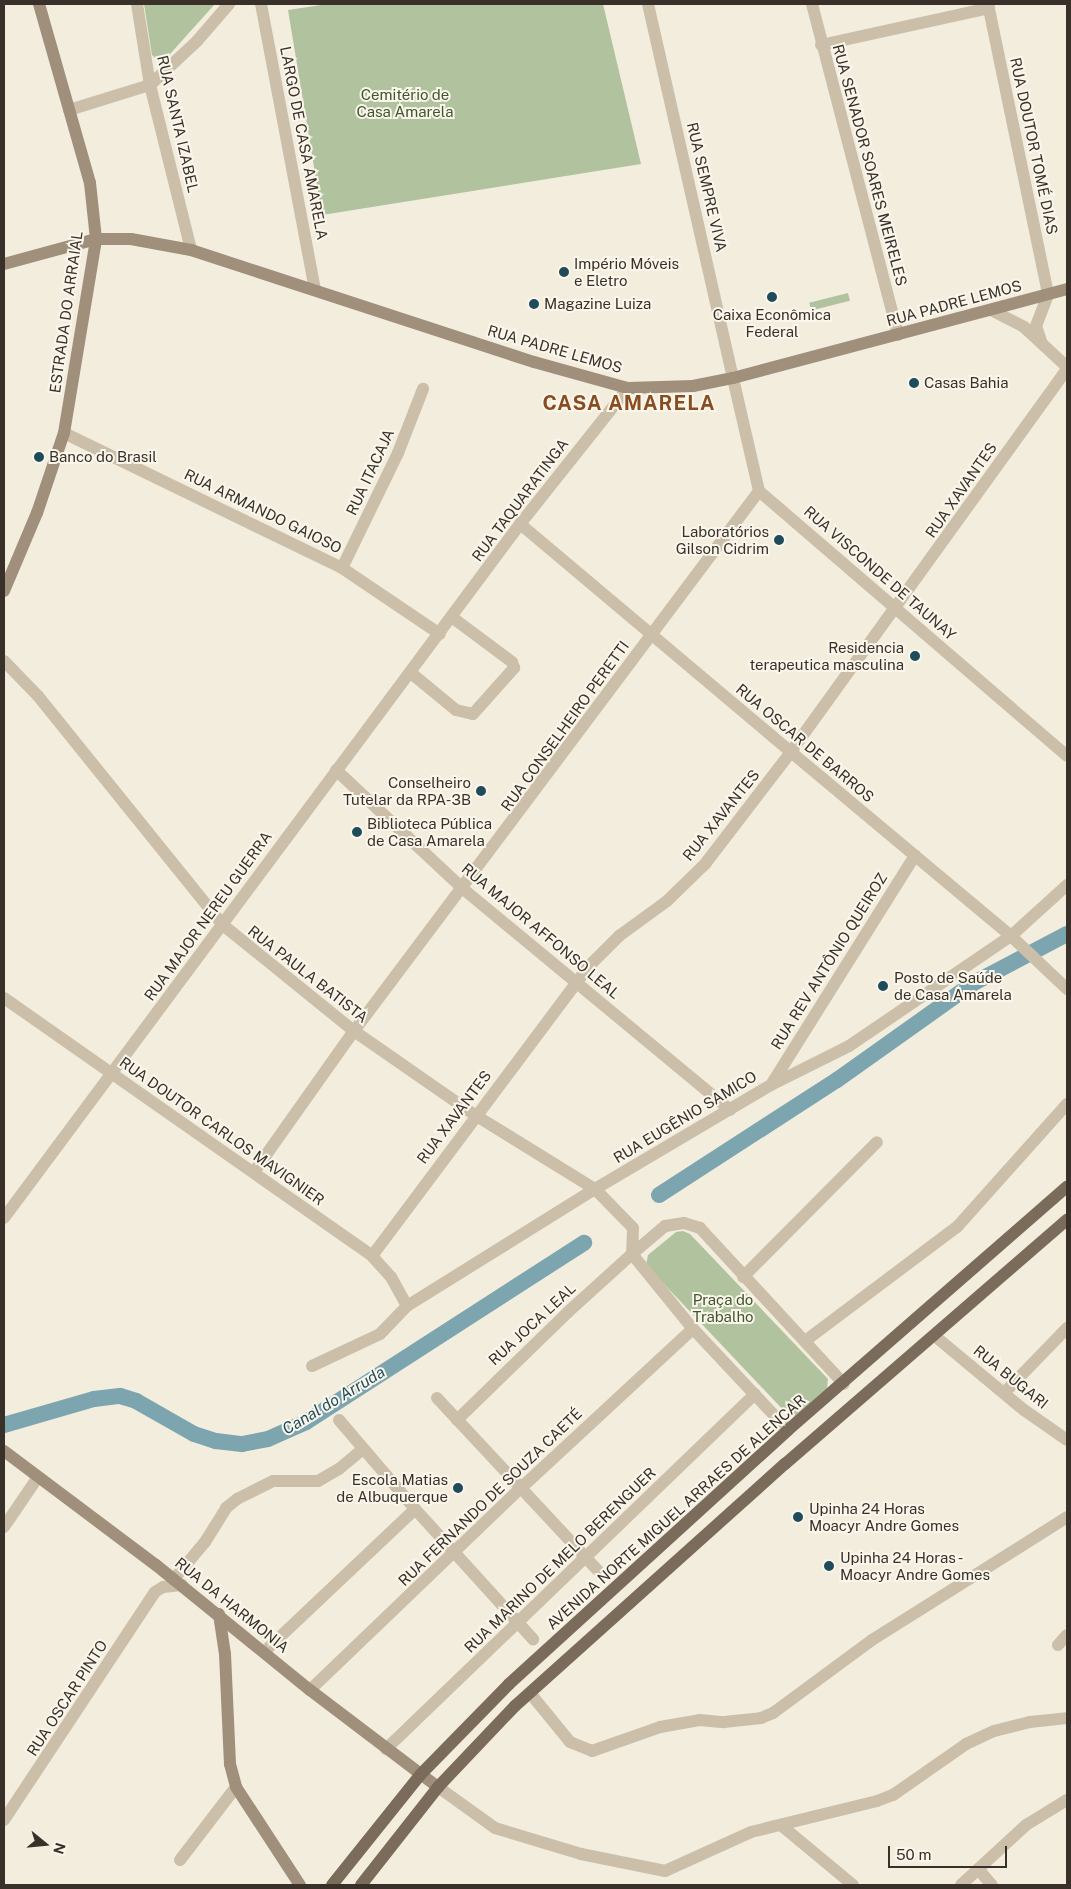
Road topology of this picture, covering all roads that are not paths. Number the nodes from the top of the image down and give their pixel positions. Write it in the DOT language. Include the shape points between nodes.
graph roads {
  1 [pos="39,4"];
  2 [pos="137,4"];
  3 [pos="229,4"];
  4 [pos="261,4"];
  5 [pos="648,4"];
  6 [pos="812,4"];
  7 [pos="989,6"];
  8 [pos="821,45"];
  9 [pos="150,85"];
  10 [pos="69,110"];
  11 [pos="96,238"];
  12 [pos="191,250"];
  13 [pos="4,264"];
  14 [pos="315,289"];
  15 [pos="1067,289"];
  16 [pos="1048,294"];
  17 [pos="991,310"];
  18 [pos="898,334"];
  19 [pos="1043,345"];
  20 [pos="1067,368"];
  21 [pos="733,378"];
  22 [pos="628,388"];
  23 [pos="422,389"];
  24 [pos="64,433"];
  25 [pos="759,491"];
  26 [pos="520,524"];
  27 [pos="342,568"];
  28 [pos="4,591"];
  29 [pos="897,609"];
  30 [pos="453,618"];
  31 [pos="440,634"];
  32 [pos="653,634"];
  33 [pos="4,661"];
  34 [pos="410,673"];
  35 [pos="791,752"];
  36 [pos="1067,756"];
  37 [pos="336,770"];
  38 [pos="915,856"];
  39 [pos="1067,885"];
  40 [pos="462,888"];
  41 [pos="223,925"];
  42 [pos="1014,940"];
  43 [pos="577,984"];
  44 [pos="1067,989"];
  45 [pos="4,998"];
  46 [pos="354,1031"];
  47 [pos="112,1074"];
  48 [pos="771,1085"];
  49 [pos="1067,1104"];
  50 [pos="730,1110"];
  51 [pos="476,1115"];
  52 [pos="877,1142"];
  53 [pos="254,1172"];
  54 [pos="1067,1187"];
  55 [pos="595,1189"];
  56 [pos="4,1218"];
  57 [pos="1067,1220"];
  58 [pos="632,1254"];
  59 [pos="372,1256"];
  60 [pos="743,1277"];
  61 [pos="407,1306"];
  62 [pos="1067,1328"];
  63 [pos="693,1329"];
  64 [pos="936,1337"];
  65 [pos="805,1341"];
  66 [pos="312,1366"];
  67 [pos="844,1384"];
  68 [pos="1004,1393"];
  69 [pos="755,1394"];
  70 [pos="437,1398"];
  71 [pos="340,1420"];
  72 [pos="457,1420"];
  73 [pos="788,1430"];
  74 [pos="1067,1440"];
  75 [pos="363,1449"];
  76 [pos="4,1450"];
  77 [pos="38,1477"];
  78 [pos="521,1488"];
  79 [pos="415,1509"];
  80 [pos="1067,1517"];
  81 [pos="4,1527"];
  82 [pos="455,1552"];
  83 [pos="586,1558"];
  84 [pos="156,1565"];
  85 [pos="601,1574"];
  86 [pos="178,1582"];
  87 [pos="155,1592"];
  88 [pos="219,1614"];
  89 [pos="519,1622"];
  90 [pos="1067,1635"];
  91 [pos="533,1639"];
  92 [pos="1058,1645"];
  93 [pos="264,1652"];
  94 [pos="310,1690"];
  95 [pos="530,1693"];
  96 [pos="1067,1718"];
  97 [pos="386,1749"];
  98 [pos="421,1774"];
  99 [pos="438,1786"];
  100 [pos="236,1787"];
  101 [pos="1067,1800"];
  102 [pos="4,1820"];
  103 [pos="782,1826"];
  104 [pos="180,1860"];
  105 [pos="978,1869"];
  106 [pos="300,1885"];
  107 [pos="332,1885"];
  108 [pos="361,1885"];
  109 [pos="853,1885"];
  110 [pos="961,1885"];
  111 [pos="992,1885"];
  1 -- 10 [label="main road, ESTRADA DO ARRAIAL"];
  2 -- 9 [label="street, RUA SANTA IZABEL"];
  3 -- 9 [label="street" via="197,41"];
  4 -- 14 [label="street, LARGO DE CASA AMARELA"];
  5 -- 21 [label="street, RUA SEMPRE VIVA"];
  6 -- 8 [label="street, RUA SENADOR SOARES MEIRELES"];
  7 -- 8 [label="street"];
  7 -- 16 [label="street, RUA DOUTOR TOMÉ DIAS"];
  8 -- 18 [label="street, RUA SENADOR SOARES MEIRELES"];
  9 -- 10 [label="street"];
  9 -- 12 [label="street, RUA SANTA IZABEL"];
  10 -- 11 [label="main road, ESTRADA DO ARRAIAL" via="90,183"];
  11 -- 12 [label="main road, RUA PADRE LEMOS" via="131,239"];
  11 -- 13 [label="main road, RUA PADRE LEMOS"];
  11 -- 24 [label="main road, ESTRADA DO ARRAIAL"];
  12 -- 14 [label="main road, RUA PADRE LEMOS"];
  14 -- 22 [label="main road, RUA PADRE LEMOS" via="534,362"];
  15 -- 16 [label="main road, RUA PADRE LEMOS"];
  16 -- 17 [label="main road, RUA PADRE LEMOS"];
  16 -- 19 [label="street" via="1036,326"];
  17 -- 18 [label="main road, RUA PADRE LEMOS"];
  17 -- 19 [label="street" via="1024,328"];
  18 -- 21 [label="main road, RUA PADRE LEMOS"];
  19 -- 20 [label="street"];
  20 -- 29 [label="street, RUA XAVANTES"];
  21 -- 22 [label="main road, RUA PADRE LEMOS" via="693,386"];
  21 -- 25 [label="street"];
  22 -- 26 [label="street, RUA TAQUARATINGA"];
  23 -- 27 [label="street, RUA ITACAJA" via="398,453"];
  24 -- 27 [label="street, RUA ARMANDO GAIOSO"];
  24 -- 28 [label="main road, ESTRADA DO ARRAIAL" via="37,513"];
  25 -- 29 [label="street, RUA VISCONDE DE TAUNAY"];
  25 -- 32 [label="street, RUA CONSELHEIRO PERETTI"];
  26 -- 30 [label="street, RUA TAQUARATINGA"];
  26 -- 32 [label="street, RUA OSCAR DE BARROS"];
  27 -- 31 [label="street, RUA ARMANDO GAIOSO"];
  29 -- 35 [label="street, RUA XAVANTES"];
  29 -- 36 [label="street, RUA VISCONDE DE TAUNAY"];
  30 -- 31 [label="street, RUA TAQUARATINGA"];
  30 -- 34 [label="street" via="512,662 514,668 473,714 456,710"];
  31 -- 34 [label="street, RUA MAJOR NEREU GUERRA"];
  32 -- 35 [label="street, RUA OSCAR DE BARROS"];
  32 -- 40 [label="street, RUA CONSELHEIRO PERETTI"];
  33 -- 41 [label="street, RUA PAULA BATISTA" via="38,696"];
  34 -- 37 [label="street, RUA MAJOR NEREU GUERRA"];
  35 -- 38 [label="street, RUA OSCAR DE BARROS"];
  35 -- 43 [label="street, RUA XAVANTES" via="705,864 667,901 599,954"];
  37 -- 40 [label="street, RUA MAJOR AFFONSO LEAL"];
  37 -- 41 [label="street, RUA MAJOR NEREU GUERRA"];
  38 -- 42 [label="street, RUA OSCAR DE BARROS"];
  38 -- 48 [label="street, RUA REV ANTÔNIO QUEIROZ"];
  39 -- 42 [label="street, RUA EUGÊNIO SAMICO"];
  40 -- 43 [label="street, RUA MAJOR AFFONSO LEAL"];
  40 -- 46 [label="street, RUA CONSELHEIRO PERETTI"];
  41 -- 46 [label="street, RUA PAULA BATISTA"];
  41 -- 47 [label="street, RUA MAJOR NEREU GUERRA"];
  42 -- 44 [label="street, RUA OSCAR DE BARROS"];
  42 -- 48 [label="street, RUA EUGÊNIO SAMICO" via="849,1046"];
  43 -- 50 [label="street, RUA MAJOR AFFONSO LEAL"];
  43 -- 51 [label="street, RUA XAVANTES"];
  45 -- 47 [label="street, RUA DOUTOR CARLOS MAVIGNIER"];
  46 -- 51 [label="street, RUA PAULA BATISTA"];
  46 -- 53 [label="street, RUA CONSELHEIRO PERETTI"];
  47 -- 53 [label="street, RUA DOUTOR CARLOS MAVIGNIER"];
  47 -- 56 [label="street, RUA MAJOR NEREU GUERRA"];
  48 -- 50 [label="street, RUA EUGÊNIO SAMICO"];
  49 -- 65 [label="street" via="958,1227"];
  50 -- 55 [label="street, RUA EUGÊNIO SAMICO"];
  51 -- 55 [label="street, RUA PAULA BATISTA"];
  51 -- 59 [label="street, RUA XAVANTES"];
  52 -- 60 [label="street"];
  53 -- 59 [label="street, RUA DOUTOR CARLOS MAVIGNIER"];
  54 -- 67 [label="main road, AVENIDA NORTE MIGUEL ARRAES DE ALENCAR"];
  55 -- 58 [label="street, RUA PAULA BATISTA" via="633,1228"];
  55 -- 61 [label="street, RUA EUGÊNIO SAMICO"];
  57 -- 64 [label="main road"];
  58 -- 60 [label="street" via="665,1226 692,1224 700,1228"];
  58 -- 63 [label="street"];
  58 -- 72 [label="street, RUA JOCA LEAL"];
  59 -- 61 [label="street, RUA DOUTOR CARLOS MAVIGNIER" via="391,1277"];
  60 -- 65 [label="street"];
  61 -- 66 [label="street, RUA EUGÊNIO SAMICO" via="380,1334"];
  62 -- 68 [label="street"];
  63 -- 69 [label="street"];
  63 -- 78 [label="street, RUA FERNANDO DE SOUZA CAETÉ"];
  64 -- 68 [label="street, RUA BUGARI"];
  64 -- 95 [label="main road" via="785,1464"];
  65 -- 67 [label="street"];
  67 -- 73 [label="main road, AVENIDA NORTE MIGUEL ARRAES DE ALENCAR"];
  68 -- 74 [label="street, RUA BUGARI"];
  69 -- 73 [label="street"];
  69 -- 83 [label="street, RUA MARINO DE MELO BERENGUER"];
  70 -- 72 [label="street"];
  71 -- 75 [label="street"];
  72 -- 78 [label="street"];
  73 -- 98 [label="main road, AVENIDA NORTE MIGUEL ARRAES DE ALENCAR" via="509,1684"];
  75 -- 79 [label="street"];
  75 -- 86 [label="street" via="318,1481 273,1480 237,1499 226,1508"];
  76 -- 77 [label="main road, RUA DA HARMONIA"];
  77 -- 81 [label="street"];
  77 -- 84 [label="main road, RUA DA HARMONIA"];
  78 -- 82 [label="street, RUA FERNANDO DE SOUZA CAETÉ"];
  78 -- 83 [label="street"];
  79 -- 82 [label="street"];
  79 -- 93 [label="street"];
  80 -- 95 [label="street" via="872,1640 781,1708 761,1718 724,1722 698,1720 660,1727 592,1751 570,1742"];
  82 -- 89 [label="street"];
  82 -- 94 [label="street, RUA FERNANDO DE SOUZA CAETÉ"];
  83 -- 85 [label="street"];
  83 -- 89 [label="street, RUA MARINO DE MELO BERENGUER"];
  84 -- 86 [label="main road, RUA DA HARMONIA"];
  84 -- 87 [label="street, RUA OSCAR PINTO" via="159,1582"];
  86 -- 87 [label="street"];
  86 -- 88 [label="main road, RUA DA HARMONIA"];
  87 -- 102 [label="street, RUA OSCAR PINTO"];
  88 -- 93 [label="main road, RUA DA HARMONIA"];
  88 -- 100 [label="main road" via="225,1654 230,1764"];
  89 -- 91 [label="street"];
  89 -- 97 [label="street, RUA MARINO DE MELO BERENGUER"];
  90 -- 92 [label="street"];
  93 -- 94 [label="main road, RUA DA HARMONIA"];
  94 -- 97 [label="main road, RUA DA HARMONIA"];
  95 -- 99 [label="main road"];
  96 -- 103 [label="street" via="1030,1722 994,1731 955,1751 893,1795 856,1809"];
  97 -- 98 [label="main road, RUA DA HARMONIA"];
  98 -- 99 [label="main road, RUA DA HARMONIA"];
  98 -- 107 [label="main road, AVENIDA NORTE MIGUEL ARRAES DE ALENCAR"];
  99 -- 103 [label="street" via="495,1828 542,1844 651,1870 664,1871 751,1832"];
  99 -- 108 [label="main road"];
  100 -- 104 [label="street"];
  100 -- 106 [label="main road"];
  101 -- 105 [label="street" via="1026,1825"];
  103 -- 109 [label="street"];
  105 -- 110 [label="street"];
  105 -- 111 [label="street"];
}
